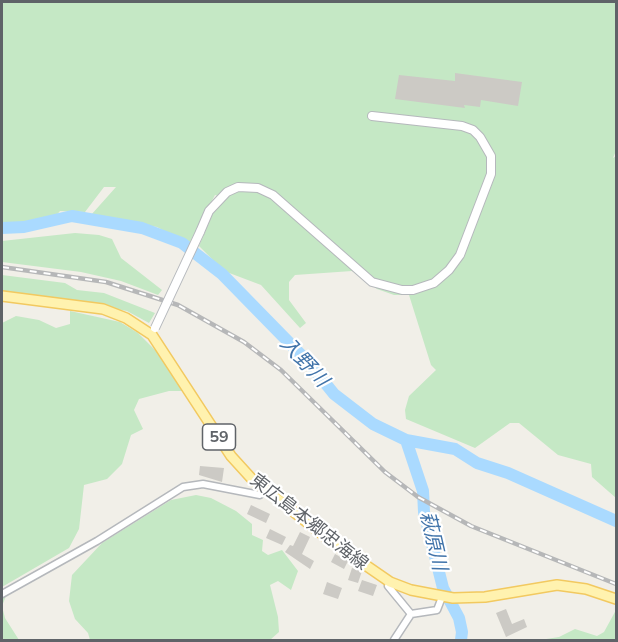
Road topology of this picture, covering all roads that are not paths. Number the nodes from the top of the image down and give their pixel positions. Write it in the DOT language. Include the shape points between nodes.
graph roads {
  1 [pos="372,116"];
  2 [pos="2,296"];
  3 [pos="153,331"];
  4 [pos="264,490"];
  5 [pos="390,582"];
  6 [pos="2,594"];
  7 [pos="442,597"];
  8 [pos="616,599"];
  9 [pos="411,614"];
  10 [pos="394,640"];
  1 -- 3 [label="street, bridge" via="462,126 480,137 491,156 491,174 460,255 449,270 434,283 413,290 372,282 273,195 258,188 238,187 227,192 209,211"];
  2 -- 3 [label="main road, 東広島本郷忠海線 / 59" via="103,309"];
  3 -- 4 [label="main road, 東広島本郷忠海線 / 59" via="231,456"];
  4 -- 5 [label="main road, 東広島本郷忠海線 / 59"];
  4 -- 6 [label="street" via="260,495 203,484 183,487"];
  5 -- 7 [label="main road, 東広島本郷忠海線 / 59"];
  5 -- 9 [label="street" via="388,586"];
  7 -- 8 [label="main road, 東広島本郷忠海線 / 59" via="485,597 557,585"];
  7 -- 9 [label="street" via="437,610"];
  9 -- 10 [label="street"];
}
